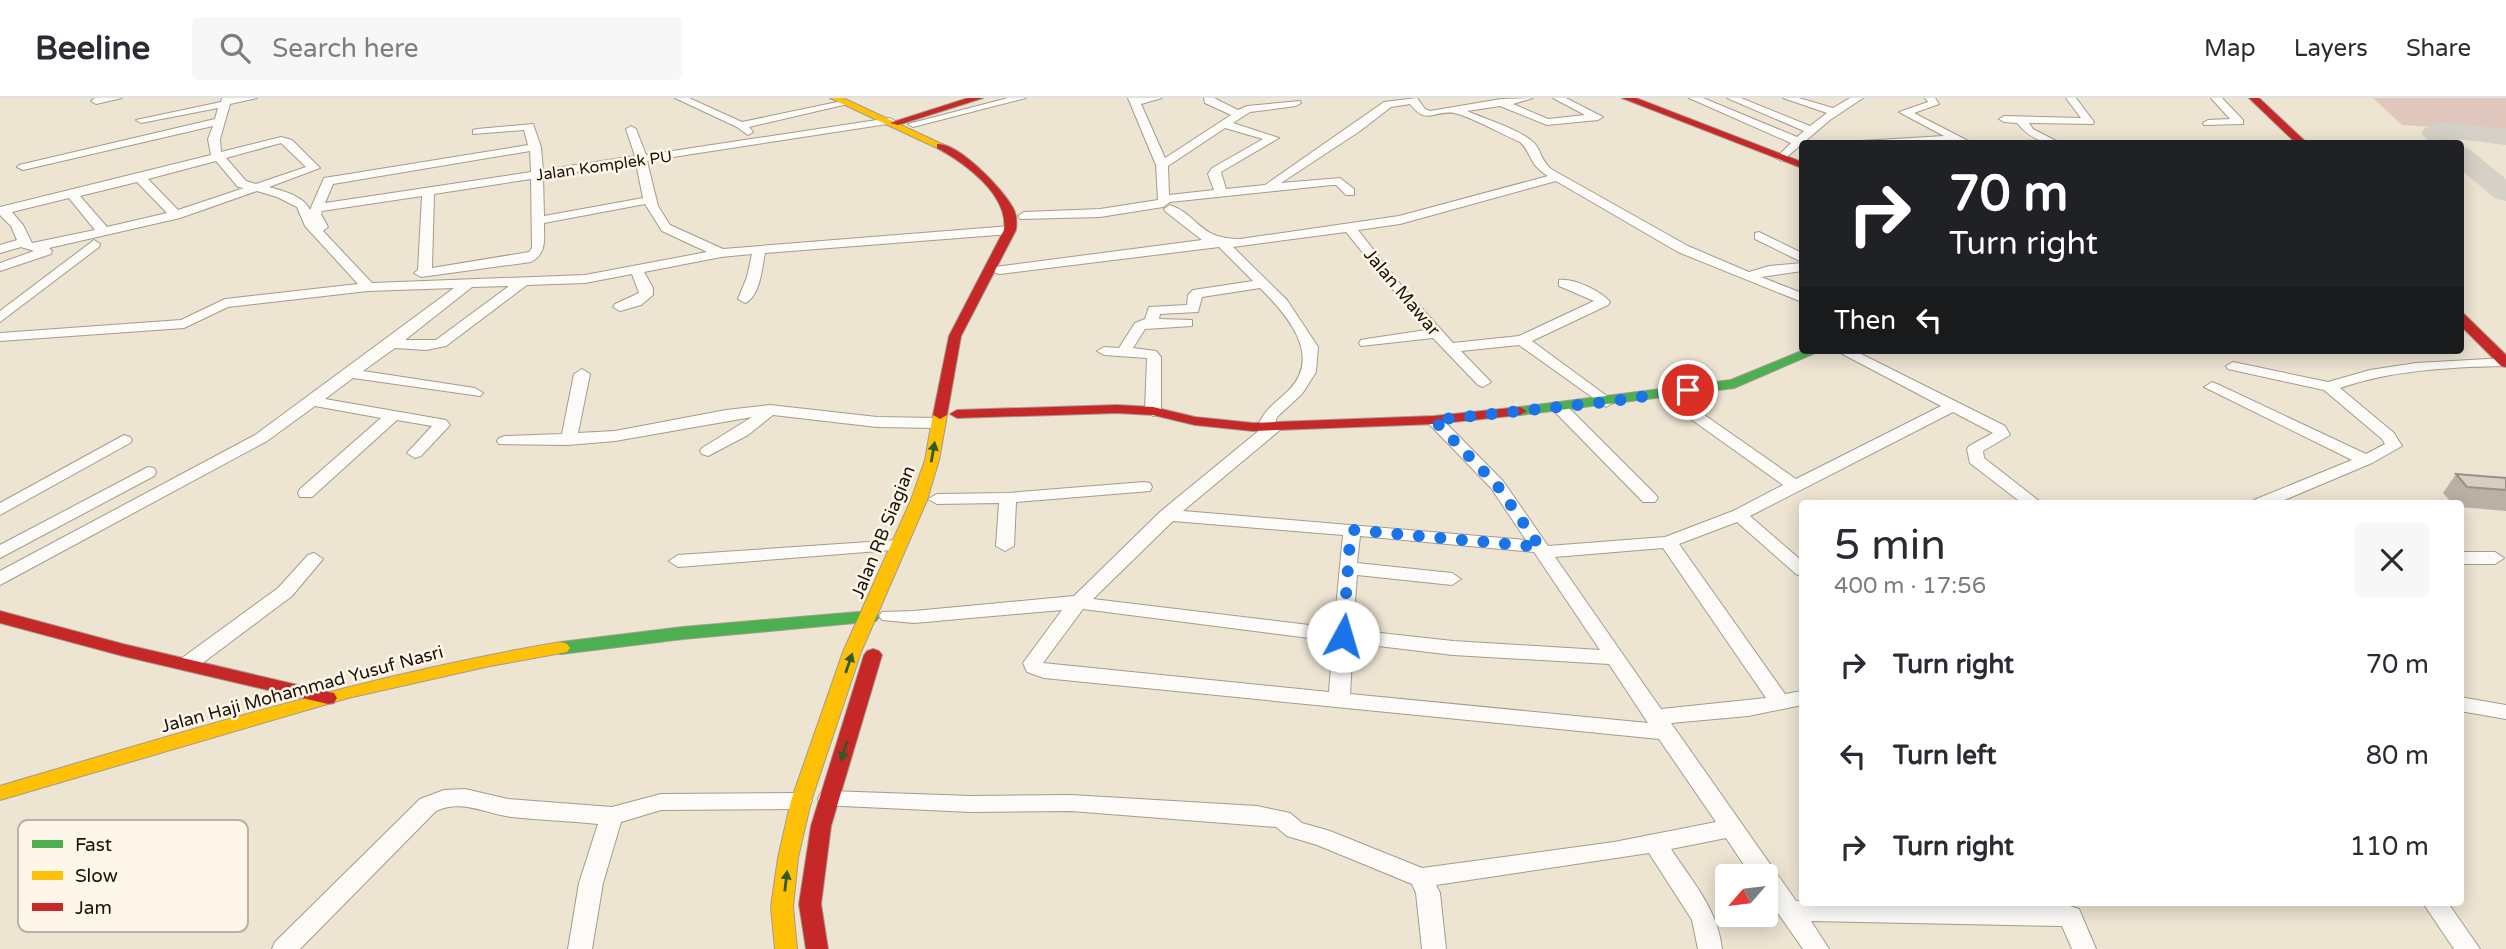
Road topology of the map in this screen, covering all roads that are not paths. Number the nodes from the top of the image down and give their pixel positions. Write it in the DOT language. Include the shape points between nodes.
graph roads {
  1 [pos="117,98"];
  2 [pos="252,98"];
  3 [pos="680,98"];
  4 [pos="957,98"];
  5 [pos="978,98"];
  6 [pos="1021,98"];
  7 [pos="1157,98"];
  8 [pos="1209,98"];
  9 [pos="1528,98"];
  10 [pos="1558,98"];
  11 [pos="1626,98"];
  12 [pos="1694,98"];
  13 [pos="1732,98"];
  14 [pos="1787,98"];
  15 [pos="1858,98"];
  16 [pos="1930,98"];
  17 [pos="2071,98"];
  18 [pos="2216,98"];
  19 [pos="2242,98"];
  20 [pos="2254,98"];
  21 [pos="1412,99"];
  22 [pos="844,100"];
  23 [pos="1134,100"];
  24 [pos="1497,100"];
  25 [pos="226,101"];
  26 [pos="96,102"];
  27 [pos="1296,103"];
  28 [pos="1455,110"];
  29 [pos="1833,111"];
  30 [pos="1237,114"];
  31 [pos="2004,119"];
  32 [pos="141,120"];
  33 [pos="897,120"];
  34 [pos="2020,120"];
  35 [pos="220,121"];
  36 [pos="2208,123"];
  37 [pos="1223,124"];
  38 [pos="741,125"];
  39 [pos="631,129"];
  40 [pos="1810,130"];
  41 [pos="477,132"];
  42 [pos="77,138"];
  43 [pos="1894,140"];
  44 [pos="1934,140"];
  45 [pos="1963,140"];
  46 [pos="2048,140"];
  47 [pos="2284,140"];
  48 [pos="2299,140"];
  49 [pos="1796,141"];
  50 [pos="758,142"];
  51 [pos="535,148"];
  52 [pos="962,151"];
  53 [pos="74,154"];
  54 [pos="219,156"];
  55 [pos="1782,158"];
  56 [pos="642,159"];
  57 [pos="1799,163"];
  58 [pos="1162,165"];
  59 [pos="23,167"];
  60 [pos="535,175"];
  61 [pos="1559,177"];
  62 [pos="140,178"];
  63 [pos="255,188"];
  64 [pos="1266,190"];
  65 [pos="428,192"];
  66 [pos="1350,192"];
  67 [pos="72,194"];
  68 [pos="1222,194"];
  69 [pos="650,200"];
  70 [pos="1168,204"];
  71 [pos="318,208"];
  72 [pos="2,211"];
  73 [pos="176,215"];
  74 [pos="1024,216"];
  75 [pos="540,220"];
  76 [pos="17,225"];
  77 [pos="1350,228"];
  78 [pos="0,230"];
  79 [pos="1010,230"];
  80 [pos="104,232"];
  81 [pos="1759,236"];
  82 [pos="24,242"];
  83 [pos="1223,244"];
  84 [pos="0,249"];
  85 [pos="759,250"];
  86 [pos="722,253"];
  87 [pos="1799,256"];
  88 [pos="29,259"];
  89 [pos="0,267"];
  90 [pos="1799,267"];
  91 [pos="636,270"];
  92 [pos="1000,270"];
  93 [pos="425,273"];
  94 [pos="1749,276"];
  95 [pos="0,281"];
  96 [pos="524,281"];
  97 [pos="470,282"];
  98 [pos="1564,283"];
  99 [pos="1262,284"];
  100 [pos="369,287"];
  101 [pos="1799,297"];
  102 [pos="745,299"];
  103 [pos="2464,305"];
  104 [pos="620,307"];
  105 [pos="1,315"];
  106 [pos="2464,321"];
  107 [pos="1152,323"];
  108 [pos="1187,323"];
  109 [pos="1437,333"];
  110 [pos="973,336"];
  111 [pos="0,337"];
  112 [pos="1522,340"];
  113 [pos="392,343"];
  114 [pos="1366,343"];
  115 [pos="2506,344"];
  116 [pos="1449,348"];
  117 [pos="1104,351"];
  118 [pos="1124,352"];
  119 [pos="1805,354"];
  120 [pos="1850,354"];
  121 [pos="2506,362"];
  122 [pos="2233,366"];
  123 [pos="348,373"];
  124 [pos="582,374"];
  125 [pos="1483,382"];
  126 [pos="2212,387"];
  127 [pos="2329,387"];
  128 [pos="475,393"];
  129 [pos="1665,394"];
  130 [pos="310,401"];
  131 [pos="1606,402"];
  132 [pos="1953,406"];
  133 [pos="1559,407"];
  134 [pos="770,410"];
  135 [pos="1153,411"];
  136 [pos="957,414"];
  137 [pos="394,415"];
  138 [pos="1434,420"];
  139 [pos="937,423"];
  140 [pos="1270,426"];
  141 [pos="124,440"];
  142 [pos="568,440"];
  143 [pos="505,441"];
  144 [pos="708,451"];
  145 [pos="415,453"];
  146 [pos="2366,460"];
  147 [pos="148,472"];
  148 [pos="1794,486"];
  149 [pos="1144,487"];
  150 [pos="306,493"];
  151 [pos="1009,498"];
  152 [pos="1648,498"];
  153 [pos="937,499"];
  154 [pos="2029,500"];
  155 [pos="2270,500"];
  156 [pos="0,510"];
  157 [pos="1167,515"];
  158 [pos="1739,515"];
  159 [pos="1353,530"];
  160 [pos="1668,542"];
  161 [pos="898,545"];
  162 [pos="1006,546"];
  163 [pos="1542,550"];
  164 [pos="0,552"];
  165 [pos="314,558"];
  166 [pos="2464,558"];
  167 [pos="2495,558"];
  168 [pos="678,561"];
  169 [pos="1799,567"];
  170 [pos="1348,568"];
  171 [pos="0,579"];
  172 [pos="1452,579"];
  173 [pos="1077,602"];
  174 [pos="0,617"];
  175 [pos="883,621"];
  176 [pos="1343,636"];
  177 [pos="1617,658"];
  178 [pos="189,663"];
  179 [pos="328,699"];
  180 [pos="1799,699"];
  181 [pos="1339,700"];
  182 [pos="1780,702"];
  183 [pos="2464,705"];
  184 [pos="2506,712"];
  185 [pos="1663,724"];
  186 [pos="0,793"];
  187 [pos="829,799"];
  188 [pos="801,801"];
  189 [pos="612,816"];
  190 [pos="1732,828"];
  191 [pos="1655,843"];
  192 [pos="1756,864"];
  193 [pos="1420,878"];
  194 [pos="1778,896"];
  195 [pos="2437,906"];
  196 [pos="2074,909"];
  197 [pos="1788,911"];
  198 [pos="284,949"];
  199 [pos="580,949"];
  200 [pos="786,949"];
  201 [pos="817,949"];
  202 [pos="1434,949"];
  203 [pos="1710,949"];
  204 [pos="1817,949"];
  205 [pos="2084,949"];
  206 [pos="2468,949"];
  1 -- 26 [label="street"];
  2 -- 25 [label="street"];
  3 -- 38 [label="street"];
  4 -- 33 [label="main road"];
  5 -- 33 [label="main road"];
  6 -- 33 [label="street, Jalan Komplek PU"];
  7 -- 23 [label="street"];
  8 -- 30 [label="street"];
  9 -- 24 [label="street"];
  10 -- 24 [label="street" via="1599,117 1547,122"];
  11 -- 55 [label="main road"];
  12 -- 49 [label="street"];
  13 -- 40 [label="street"];
  14 -- 29 [label="street"];
  15 -- 29 [label="street"];
  16 -- 45 [label="street" via="1932,104 1904,112"];
  17 -- 34 [label="street" via="2089,122"];
  18 -- 36 [label="street" via="2239,122"];
  19 -- 47 [label="main road"];
  20 -- 48 [label="main road"];
  21 -- 28 [label="street" via="1426,114"];
  21 -- 64 [label="street" via="1388,104"];
  22 -- 33 [label="main road"];
  22 -- 38 [label="street"];
  23 -- 58 [label="street"];
  24 -- 28 [label="street"];
  25 -- 32 [label="street"];
  25 -- 35 [label="street"];
  27 -- 30 [label="street" via="1249,108"];
  28 -- 61 [label="street" via="1521,138 1531,146 1539,166"];
  29 -- 40 [label="street"];
  30 -- 37 [label="street"];
  31 -- 34 [label="street"];
  33 -- 50 [label="street, Jalan Komplek PU"];
  33 -- 52 [label="main road"];
  34 -- 46 [label="street" via="2029,131"];
  35 -- 53 [label="street"];
  35 -- 54 [label="street" via="214,139"];
  37 -- 58 [label="street"];
  37 -- 68 [label="street" via="1273,138 1216,170"];
  38 -- 50 [label="street"];
  39 -- 56 [label="street"];
  40 -- 49 [label="street"];
  41 -- 51 [label="street" via="529,126"];
  42 -- 53 [label="street"];
  43 -- 44 [label="street"];
  49 -- 55 [label="street"];
  50 -- 56 [label="street, Jalan Komplek PU"];
  51 -- 60 [label="street"];
  51 -- 71 [label="street" via="328,181"];
  52 -- 74 [label="main road" via="1018,201"];
  52 -- 79 [label="main road" via="1010,210"];
  53 -- 59 [label="street"];
  54 -- 62 [label="street"];
  54 -- 63 [label="street" via="242,184"];
  54 -- 63 [label="street" via="283,140 314,168"];
  55 -- 57 [label="main road"];
  56 -- 60 [label="street, Jalan Komplek PU"];
  56 -- 69 [label="street"];
  58 -- 70 [label="street" via="1162,191"];
  60 -- 65 [label="street, Jalan Komplek PU"];
  60 -- 75 [label="street"];
  61 -- 77 [label="street" via="1441,211"];
  61 -- 94 [label="street" via="1683,249"];
  62 -- 67 [label="street"];
  62 -- 73 [label="street"];
  63 -- 73 [label="street"];
  63 -- 100 [label="street" via="302,205 309,223"];
  64 -- 66 [label="street" via="1335,181"];
  64 -- 68 [label="street"];
  65 -- 71 [label="street, Jalan Komplek PU"];
  65 -- 93 [label="street"];
  67 -- 72 [label="street"];
  67 -- 80 [label="street"];
  68 -- 70 [label="street"];
  69 -- 75 [label="street"];
  69 -- 86 [label="street" via="664,227"];
  70 -- 74 [label="street"];
  70 -- 83 [label="street" via="1201,236"];
  71 -- 93 [label="street" via="316,220 366,279"];
  72 -- 76 [label="street"];
  73 -- 80 [label="street"];
  74 -- 92 [label="main road" via="1024,229"];
  75 -- 93 [label="street" via="538,248 526,259"];
  76 -- 78 [label="street"];
  76 -- 82 [label="street"];
  77 -- 83 [label="street"];
  77 -- 109 [label="street, Jalan Mawar"];
  79 -- 85 [label="street"];
  79 -- 139 [label="main road, Jalan RB Siagian" via="955,336"];
  80 -- 82 [label="street" via="37,247 27,247"];
  81 -- 87 [label="street"];
  82 -- 84 [label="street"];
  83 -- 92 [label="street"];
  83 -- 99 [label="street"];
  85 -- 86 [label="street"];
  85 -- 102 [label="street"];
  86 -- 91 [label="street"];
  88 -- 89 [label="street"];
  88 -- 95 [label="street"];
  88 -- 105 [label="street" via="63,246 94,244"];
  90 -- 94 [label="street"];
  91 -- 96 [label="street" via="585,279"];
  91 -- 104 [label="street" via="646,295"];
  92 -- 110 [label="main road"];
  94 -- 101 [label="street"];
  96 -- 97 [label="street"];
  96 -- 113 [label="street" via="441,343"];
  97 -- 100 [label="street"];
  97 -- 113 [label="street"];
  98 -- 112 [label="street, Jalan Mawar" via="1603,302"];
  99 -- 107 [label="street" via="1196,294 1192,309 1154,310"];
  99 -- 140 [label="street" via="1282,303 1311,347 1309,372 1297,391 1270,415"];
  100 -- 111 [label="street" via="225,303 184,324"];
  103 -- 115 [label="main road"];
  106 -- 121 [label="main road"];
  107 -- 108 [label="street"];
  107 -- 118 [label="street" via="1140,326"];
  109 -- 114 [label="street"];
  109 -- 116 [label="street, Jalan Mawar"];
  112 -- 116 [label="street, Jalan Mawar"];
  112 -- 131 [label="street"];
  113 -- 123 [label="street"];
  116 -- 125 [label="street"];
  117 -- 118 [label="street"];
  118 -- 135 [label="street" via="1154,357"];
  119 -- 129 [label="main road" via="1734,384"];
  120 -- 132 [label="street"];
  121 -- 127 [label="street" via="2423,367"];
  122 -- 127 [label="street"];
  123 -- 128 [label="street"];
  123 -- 130 [label="street"];
  124 -- 142 [label="street"];
  126 -- 146 [label="street"];
  127 -- 146 [label="street" via="2393,441 2394,446"];
  129 -- 131 [label="main road"];
  129 -- 148 [label="street"];
  130 -- 137 [label="street"];
  130 -- 171 [label="street" via="261,438"];
  131 -- 133 [label="main road"];
  132 -- 148 [label="street"];
  132 -- 154 [label="street" via="2003,433 1975,449 1976,460"];
  133 -- 138 [label="main road"];
  133 -- 152 [label="street"];
  134 -- 139 [label="street" via="877,422"];
  134 -- 142 [label="street"];
  134 -- 144 [label="street"];
  135 -- 136 [label="main road"];
  135 -- 140 [label="main road" via="1195,421"];
  137 -- 145 [label="street" via="442,425"];
  137 -- 150 [label="street"];
  138 -- 140 [label="main road"];
  138 -- 163 [label="street" via="1497,485"];
  161 -- 139 [label="main road, Jalan RB Siagian, one-way" via="932,460"];
  140 -- 157 [label="street"];
  141 -- 156 [label="street"];
  142 -- 143 [label="street"];
  146 -- 155 [label="street"];
  147 -- 164 [label="street"];
  148 -- 158 [label="street"];
  149 -- 151 [label="street"];
  151 -- 153 [label="street"];
  151 -- 162 [label="street"];
  157 -- 159 [label="street"];
  157 -- 173 [label="street"];
  158 -- 160 [label="street"];
  158 -- 169 [label="street"];
  159 -- 163 [label="street"];
  159 -- 170 [label="street"];
  160 -- 163 [label="street"];
  160 -- 182 [label="street"];
  161 -- 168 [label="street"];
  161 -- 175 [label="main road, Jalan RB Siagian"];
  163 -- 177 [label="street"];
  165 -- 178 [label="street" via="285,592"];
  166 -- 167 [label="street"];
  170 -- 172 [label="street"];
  170 -- 176 [label="street"];
  173 -- 175 [label="street"];
  173 -- 176 [label="street"];
  173 -- 181 [label="street" via="1039,651 1034,667"];
  174 -- 178 [label="main road" via="75,639"];
  175 -- 179 [label="main road, Jalan Haji Mohammad Yusuf Nasri" via="587,646 398,680"];
  175 -- 187 [label="main road, Jalan RB Siagian, one-way"];
  188 -- 175 [label="main road, Jalan RB Siagian, one-way" via="852,652"];
  176 -- 177 [label="street"];
  176 -- 181 [label="street"];
  177 -- 185 [label="street"];
  178 -- 179 [label="main road"];
  179 -- 186 [label="main road, Jalan Haji Mohammad Yusuf Nasri"];
  180 -- 182 [label="street"];
  181 -- 185 [label="street"];
  182 -- 185 [label="street"];
  183 -- 184 [label="street"];
  185 -- 190 [label="street"];
  187 -- 193 [label="street" via="1071,803 1257,815 1282,819 1295,830"];
  187 -- 201 [label="main road, Jalan RB Siagian" via="810,904"];
  188 -- 189 [label="street" via="662,802"];
  200 -- 188 [label="main road, Jalan RB Siagian, one-way" via="782,907"];
  189 -- 198 [label="street" via="444,798 428,805"];
  189 -- 199 [label="street" via="591,883"];
  190 -- 191 [label="street"];
  190 -- 192 [label="street"];
  191 -- 193 [label="street"];
  191 -- 203 [label="street" via="1703,917"];
  193 -- 202 [label="street" via="1428,893"];
  194 -- 197 [label="street"];
  195 -- 206 [label="street"];
  196 -- 197 [label="street"];
  196 -- 205 [label="street"];
  197 -- 204 [label="street"];
}
